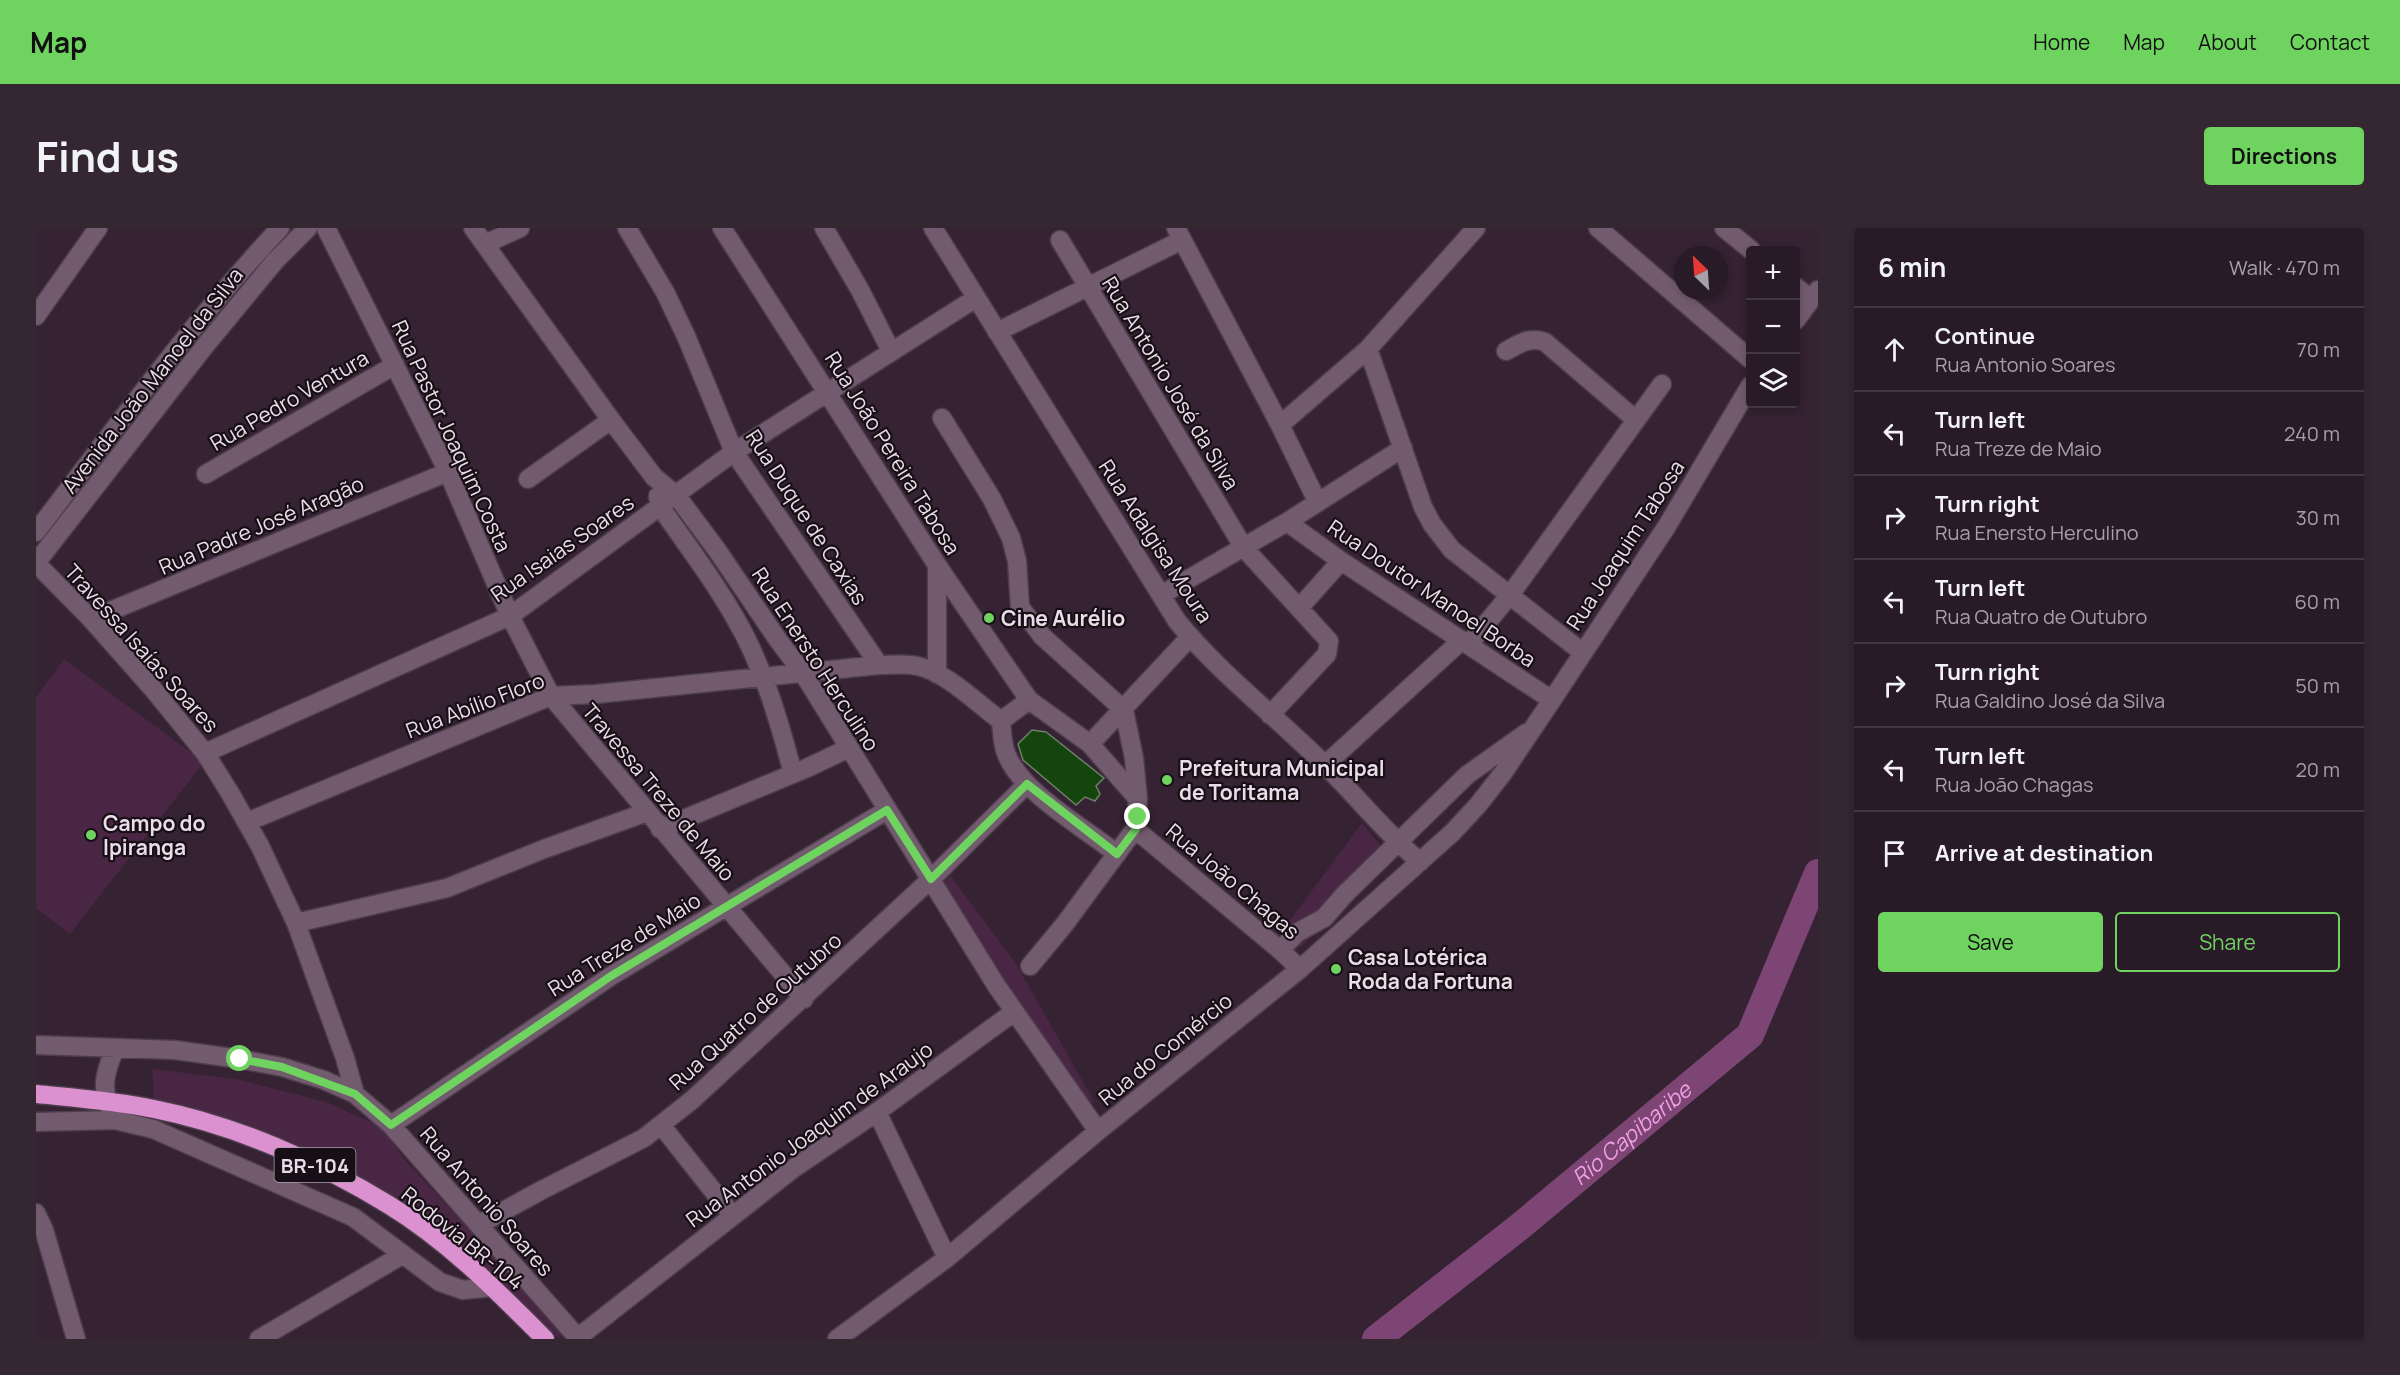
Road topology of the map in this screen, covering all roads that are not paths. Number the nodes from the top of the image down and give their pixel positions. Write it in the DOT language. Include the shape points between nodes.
graph roads {
  1 [pos="98,228"];
  2 [pos="280,228"];
  3 [pos="308,228"];
  4 [pos="326,228"];
  5 [pos="473,228"];
  6 [pos="520,228"];
  7 [pos="627,228"];
  8 [pos="722,228"];
  9 [pos="824,228"];
  10 [pos="933,228"];
  11 [pos="1476,228"];
  12 [pos="1598,228"];
  13 [pos="1724,228"];
  14 [pos="1179,234"];
  15 [pos="1060,240"];
  16 [pos="485,244"];
  17 [pos="1746,246"];
  18 [pos="1088,287"];
  19 [pos="1800,289"];
  20 [pos="1814,294"];
  21 [pos="975,298"];
  22 [pos="1800,314"];
  23 [pos="36,316"];
  24 [pos="998,332"];
  25 [pos="1368,349"];
  26 [pos="891,351"];
  27 [pos="1506,351"];
  28 [pos="1746,356"];
  29 [pos="395,365"];
  30 [pos="1662,384"];
  31 [pos="827,391"];
  32 [pos="1746,393"];
  33 [pos="942,418"];
  34 [pos="611,420"];
  35 [pos="1636,420"];
  36 [pos="1280,426"];
  37 [pos="1403,448"];
  38 [pos="734,452"];
  39 [pos="448,472"];
  40 [pos="206,474"];
  41 [pos="654,477"];
  42 [pos="528,479"];
  43 [pos="676,495"];
  44 [pos="1317,501"];
  45 [pos="660,506"];
  46 [pos="1287,522"];
  47 [pos="36,532"];
  48 [pos="1244,548"];
  49 [pos="1341,561"];
  50 [pos="36,563"];
  51 [pos="937,566"];
  52 [pos="1161,596"];
  53 [pos="1510,596"];
  54 [pos="1300,607"];
  55 [pos="510,616"];
  56 [pos="91,620"];
  57 [pos="1190,637"];
  58 [pos="1466,642"];
  59 [pos="1582,652"];
  60 [pos="879,665"];
  61 [pos="803,673"];
  62 [pos="937,674"];
  63 [pos="764,677"];
  64 [pos="551,696"];
  65 [pos="1029,700"];
  66 [pos="1552,700"];
  67 [pos="1124,710"];
  68 [pos="1269,715"];
  69 [pos="1001,721"];
  70 [pos="1534,727"];
  71 [pos="1090,744"];
  72 [pos="849,748"];
  73 [pos="205,753"];
  74 [pos="1325,765"];
  75 [pos="1503,773"];
  76 [pos="794,774"];
  77 [pos="1027,784"];
  78 [pos="1138,799"];
  79 [pos="887,810"];
  80 [pos="647,812"];
  81 [pos="247,822"];
  82 [pos="660,829"];
  83 [pos="1136,829"];
  84 [pos="1398,843"];
  85 [pos="1117,854"];
  86 [pos="1420,862"];
  87 [pos="931,879"];
  88 [pos="725,907"];
  89 [pos="296,923"];
  90 [pos="1280,950"];
  91 [pos="1029,966"];
  92 [pos="1300,969"];
  93 [pos="804,999"];
  94 [pos="1014,1012"];
  95 [pos="36,1045"];
  96 [pos="115,1049"];
  97 [pos="36,1094"];
  98 [pos="355,1094"];
  99 [pos="106,1101"];
  100 [pos="877,1112"];
  101 [pos="115,1120"];
  102 [pos="36,1122"];
  103 [pos="391,1125"];
  104 [pos="661,1125"];
  105 [pos="1098,1131"];
  106 [pos="36,1213"];
  107 [pos="733,1216"];
  108 [pos="480,1224"];
  109 [pos="402,1255"];
  110 [pos="947,1258"];
  111 [pos="493,1287"];
  112 [pos="577,1338"];
  113 [pos="76,1339"];
  114 [pos="259,1339"];
  115 [pos="545,1339"];
  116 [pos="837,1339"];
  1 -- 23 [label="street"];
  2 -- 47 [label="street, Avenida João Manoel da Silva" via="165,365"];
  3 -- 50 [label="street, Avenida João Manoel da Silva" via="275,261 204,347"];
  4 -- 29 [label="street, Rua Pastor Joaquim Costa"];
  5 -- 16 [label="street, Rua Enersto Herculino"];
  6 -- 16 [label="street"];
  7 -- 38 [label="street, Rua Duque de Caxias" via="666,292"];
  8 -- 31 [label="street, Rua João Pereira Tabosa"];
  9 -- 26 [label="street"];
  10 -- 21 [label="street, Rua Adalgisa Moura"];
  11 -- 25 [label="street"];
  12 -- 28 [label="street"];
  13 -- 17 [label="street"];
  14 -- 18 [label="street"];
  14 -- 36 [label="street, Rua Doutor Manoel Borba"];
  15 -- 18 [label="street, Rua Antonio José da Silva"];
  16 -- 34 [label="street, Rua Enersto Herculino"];
  18 -- 24 [label="street"];
  18 -- 48 [label="street, Rua Antonio José da Silva"];
  19 -- 20 [label="street"];
  20 -- 22 [label="street"];
  21 -- 24 [label="street, Rua Adalgisa Moura"];
  21 -- 26 [label="street, Rua Isaias Soares"];
  24 -- 52 [label="street, Rua Adalgisa Moura"];
  25 -- 36 [label="street"];
  25 -- 37 [label="street"];
  26 -- 31 [label="street, Rua Isaias Soares"];
  27 -- 35 [label="street" via="1526,341 1545,342"];
  29 -- 39 [label="street, Rua Pastor Joaquim Costa"];
  29 -- 40 [label="street, Rua Pedro Ventura"];
  30 -- 35 [label="street"];
  31 -- 38 [label="street, Rua Isaias Soares"];
  31 -- 51 [label="street, Rua João Pereira Tabosa"];
  32 -- 59 [label="street, Rua Joaquim Tabosa" via="1667,526"];
  33 -- 67 [label="street" via="1006,526 1015,549 1020,608 1042,636"];
  34 -- 41 [label="street, Rua Enersto Herculino"];
  34 -- 42 [label="street"];
  35 -- 53 [label="street"];
  36 -- 44 [label="street, Rua Doutor Manoel Borba"];
  37 -- 44 [label="street"];
  37 -- 53 [label="street" via="1424,507 1442,537 1452,550"];
  38 -- 43 [label="street, Rua Isaias Soares"];
  38 -- 60 [label="street, Rua Duque de Caxias"];
  39 -- 55 [label="street, Rua Pastor Joaquim Costa"];
  39 -- 56 [label="street, Rua Padre José Aragão"];
  41 -- 43 [label="street, Rua Enersto Herculino"];
  41 -- 45 [label="street"];
  43 -- 45 [label="street, Rua Isaias Soares"];
  43 -- 61 [label="street, Rua Enersto Herculino"];
  44 -- 46 [label="street"];
  45 -- 55 [label="street, Rua Isaias Soares"];
  45 -- 63 [label="street" via="736,618"];
  46 -- 48 [label="street"];
  46 -- 49 [label="street, Rua Doutor Manoel Borba"];
  48 -- 52 [label="street"];
  48 -- 54 [label="street, Rua Antonio José da Silva"];
  49 -- 54 [label="street"];
  49 -- 58 [label="street, Rua Doutor Manoel Borba"];
  50 -- 56 [label="street, Travessa Isaías Soares"];
  51 -- 62 [label="street"];
  51 -- 65 [label="street, Rua João Pereira Tabosa"];
  52 -- 57 [label="street, Rua Adalgisa Moura"];
  53 -- 58 [label="street"];
  53 -- 59 [label="street"];
  54 -- 68 [label="street, Rua Antonio José da Silva" via="1329,641 1327,654"];
  55 -- 64 [label="street, Rua Pastor Joaquim Costa"];
  55 -- 73 [label="street, Rua Isaias Soares"];
  56 -- 73 [label="street, Travessa Isaías Soares"];
  57 -- 67 [label="street"];
  57 -- 68 [label="street, Rua Adalgisa Moura"];
  58 -- 66 [label="street, Rua Doutor Manoel Borba"];
  58 -- 74 [label="street"];
  59 -- 66 [label="street, Rua Joaquim Tabosa"];
  60 -- 61 [label="street, Rua Abílio Floro"];
  60 -- 62 [label="street, Rua Abílio Floro" via="919,666"];
  61 -- 63 [label="street, Rua Abílio Floro"];
  61 -- 72 [label="street, Rua Enersto Herculino"];
  62 -- 69 [label="street"];
  63 -- 64 [label="street, Rua Abílio Floro"];
  63 -- 76 [label="street"];
  64 -- 80 [label="street, Travessa Treze de Maio"];
  64 -- 81 [label="street, Rua Abílio Floro"];
  65 -- 69 [label="street"];
  65 -- 71 [label="street"];
  66 -- 70 [label="street, Rua Joaquim Tabosa"];
  67 -- 71 [label="street"];
  67 -- 78 [label="street, Rua João Chagas"];
  68 -- 74 [label="street, Rua Adalgisa Moura"];
  69 -- 77 [label="street" via="1006,754"];
  70 -- 75 [label="street, Rua Joaquim Tabosa"];
  70 -- 84 [label="street, Rua Joaquim Tabosa" via="1467,775"];
  71 -- 78 [label="street"];
  72 -- 76 [label="street"];
  72 -- 79 [label="street, Rua Enersto Herculino"];
  73 -- 81 [label="street, Travessa Isaías Soares"];
  74 -- 84 [label="street, Rua Adalgisa Moura"];
  75 -- 86 [label="street, Rua do Comércio" via="1472,812"];
  76 -- 82 [label="street"];
  77 -- 85 [label="street"];
  77 -- 87 [label="street, Rua Quatro de Outubro"];
  78 -- 83 [label="street, Rua João Chagas"];
  79 -- 87 [label="street, Rua Enersto Herculino"];
  79 -- 88 [label="street, Rua Treze de Maio"];
  80 -- 82 [label="street, Travessa Treze de Maio"];
  80 -- 89 [label="street" via="447,888"];
  81 -- 89 [label="street, Travessa Isaías Soares"];
  82 -- 88 [label="street, Travessa Treze de Maio"];
  83 -- 85 [label="street, Rua João Chagas"];
  83 -- 90 [label="street, Rua João Chagas"];
  84 -- 86 [label="street, Rua Adalgisa Moura"];
  84 -- 90 [label="street" via="1324,918 1298,932"];
  85 -- 91 [label="street, Rua João Chagas"];
  86 -- 92 [label="street, Rua do Comércio"];
  87 -- 93 [label="street, Rua Quatro de Outubro"];
  87 -- 94 [label="street, Rua Enersto Herculino"];
  88 -- 93 [label="street, Travessa Treze de Maio"];
  88 -- 103 [label="street, Rua Treze de Maio" via="611,976"];
  89 -- 98 [label="street, Travessa Isaías Soares"];
  90 -- 92 [label="street, Rua João Chagas"];
  92 -- 105 [label="street, Rua do Comércio"];
  93 -- 104 [label="street, Rua Quatro de Outubro"];
  94 -- 100 [label="street, Rua Antonio Joaquim de Araujo"];
  94 -- 105 [label="street, Rua Enersto Herculino"];
  95 -- 96 [label="street, Rua Antonio Soares"];
  96 -- 98 [label="street, Rua Antonio Soares" via="174,1050 272,1065"];
  96 -- 99 [label="street" via="104,1081"];
  97 -- 99 [label="highway, Rodovia BR-104 / BR-104"];
  98 -- 103 [label="street, Rua Antonio Soares"];
  99 -- 101 [label="street"];
  99 -- 111 [label="highway, Rodovia BR-104 / BR-104" via="155,1109 238,1133 327,1171 406,1217"];
  100 -- 107 [label="street, Rua Antonio Joaquim de Araujo" via="794,1168"];
  100 -- 110 [label="street"];
  101 -- 102 [label="street"];
  101 -- 109 [label="street" via="153,1129 322,1202 353,1217"];
  103 -- 108 [label="street, Rua Antonio Soares"];
  104 -- 107 [label="street"];
  104 -- 108 [label="street, Rua Quatro de Outubro" via="620,1152"];
  105 -- 110 [label="street, Rua do Comércio"];
  106 -- 113 [label="street"];
  107 -- 112 [label="street, Rua Antonio Joaquim de Araujo"];
  108 -- 112 [label="street, Rua Antonio Soares"];
  109 -- 111 [label="street" via="451,1286 463,1290"];
  109 -- 114 [label="street"];
  110 -- 116 [label="street, Rua do Comércio"];
  111 -- 115 [label="highway, Rodovia BR-104 / BR-104"];
}
